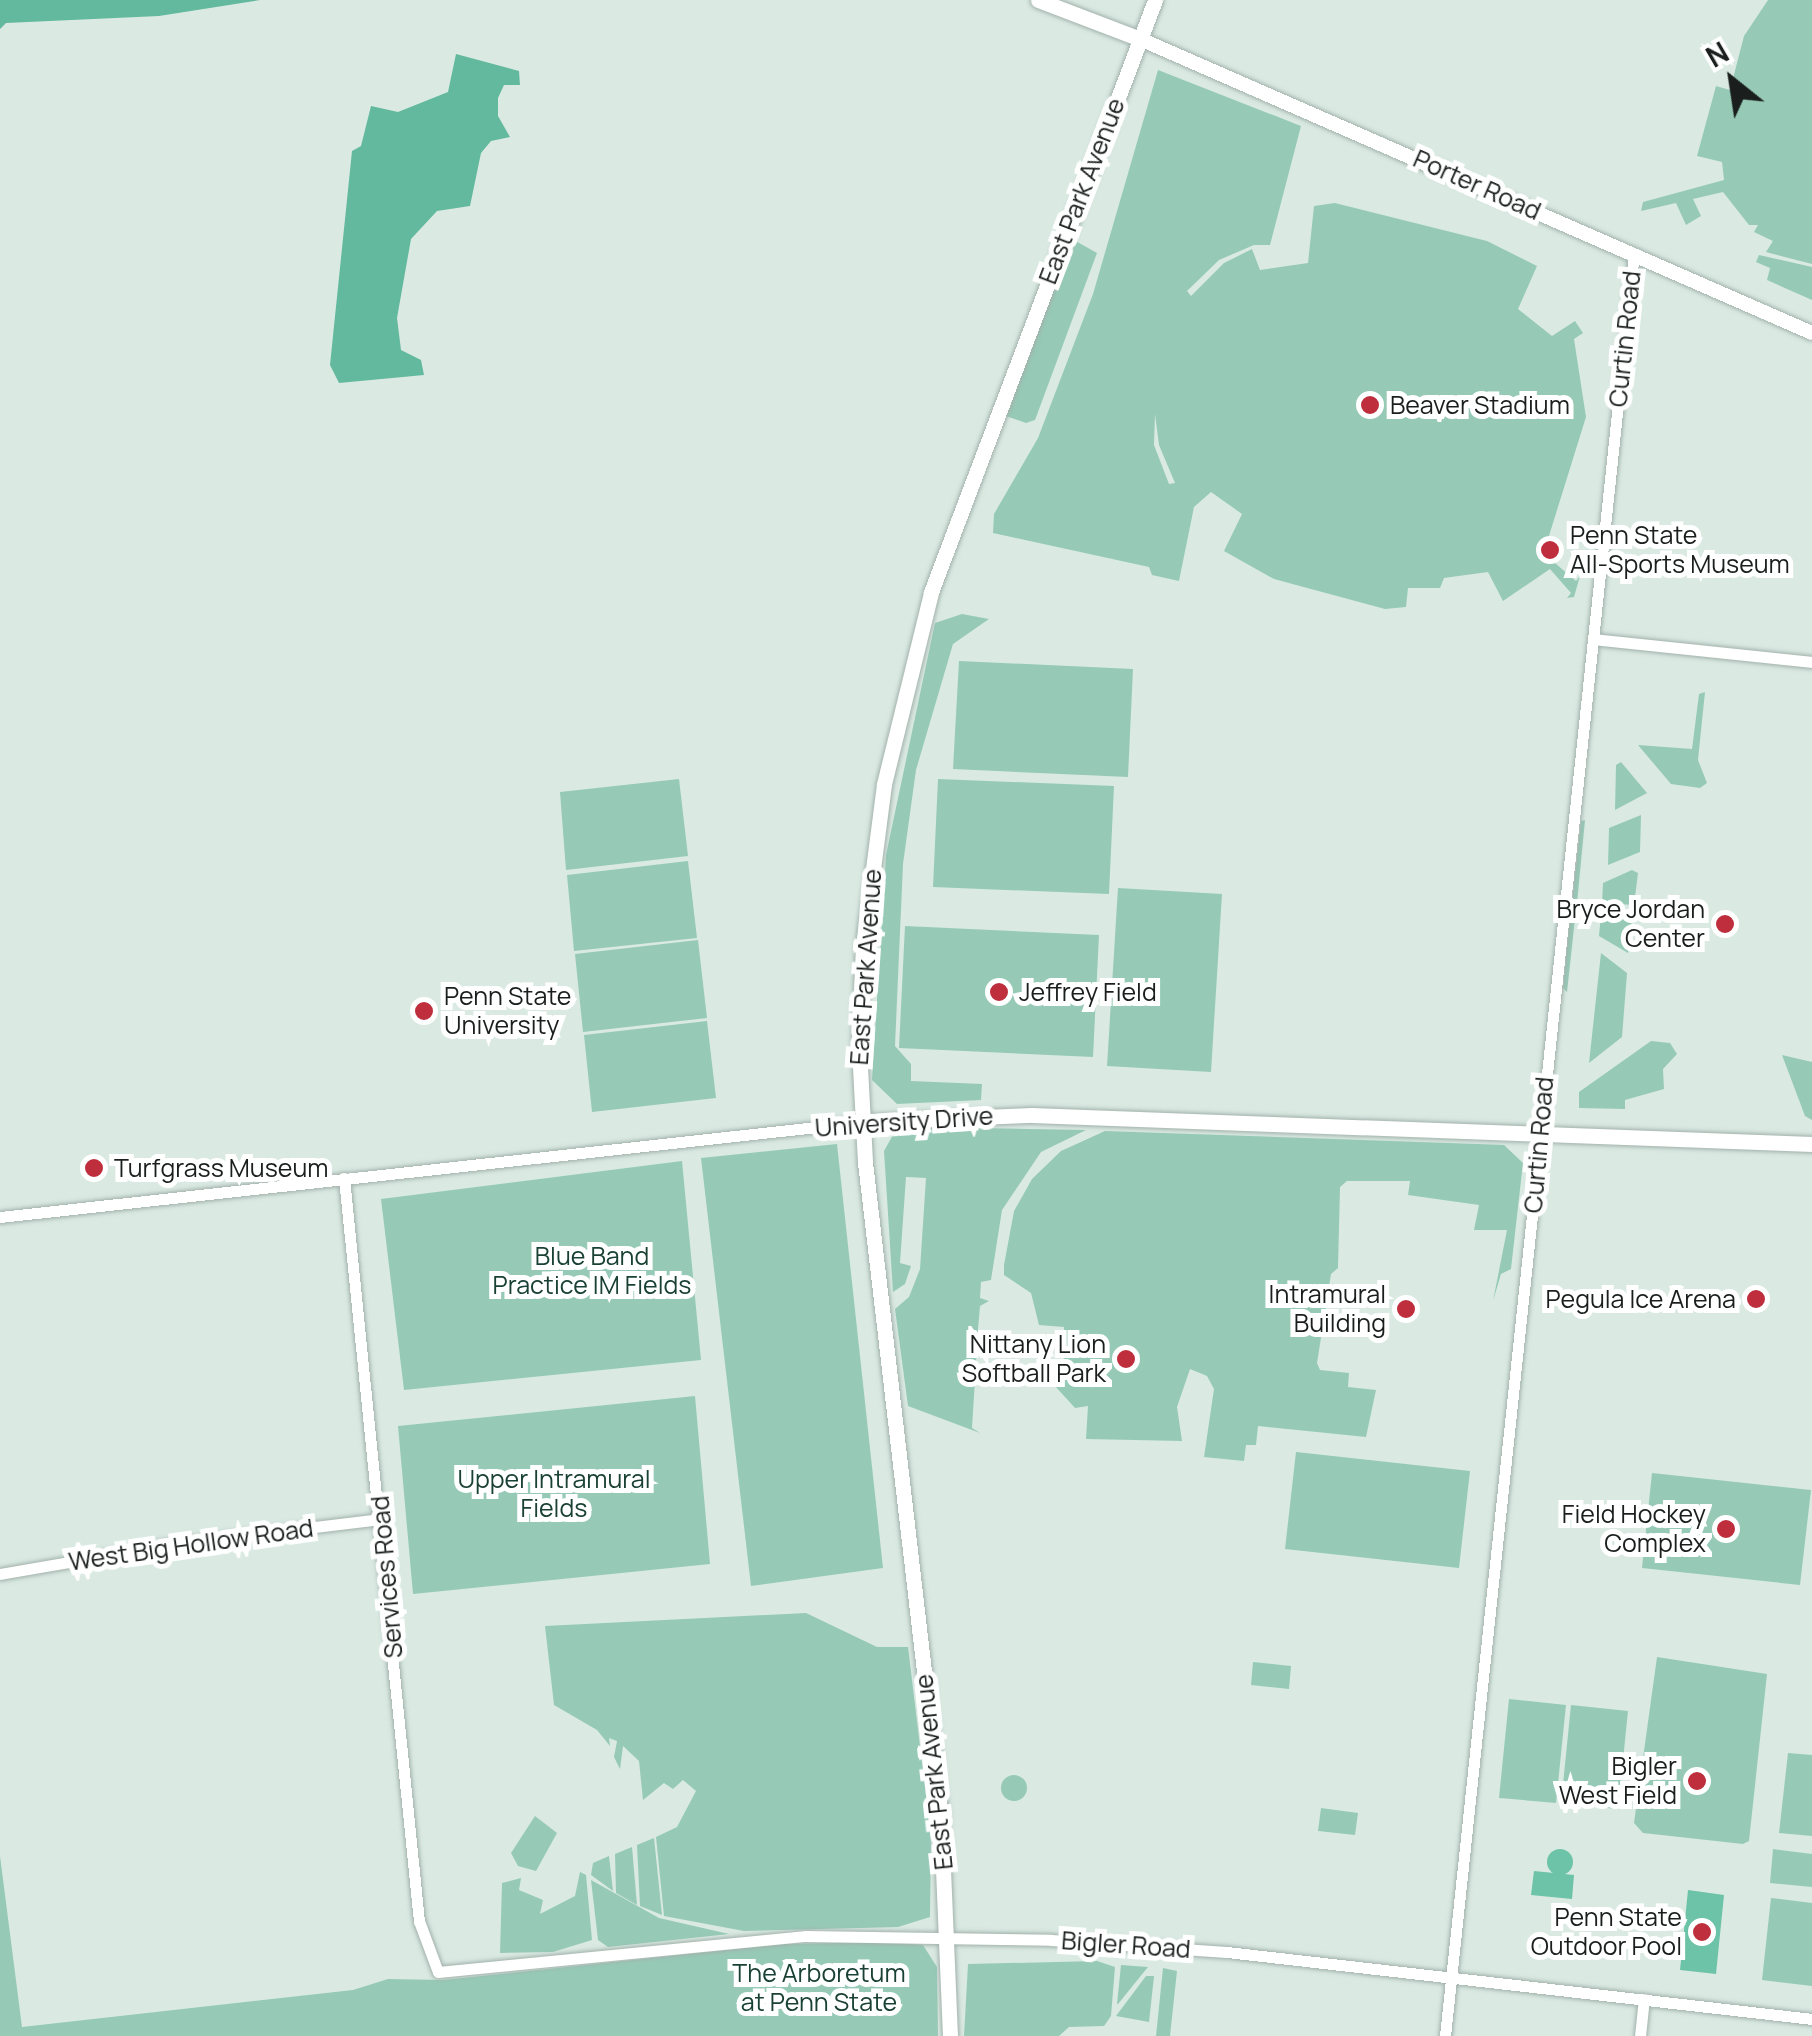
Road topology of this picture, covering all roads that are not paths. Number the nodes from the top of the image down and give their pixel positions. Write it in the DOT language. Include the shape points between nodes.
graph roads {
  1 [pos="1038,0"];
  2 [pos="1155,0"];
  3 [pos="1140,38"];
  4 [pos="1634,254"];
  5 [pos="1812,333"];
  6 [pos="1593,639"];
  7 [pos="1812,662"];
  8 [pos="862,1122"];
  9 [pos="1541,1131"];
  10 [pos="1812,1144"];
  11 [pos="344,1178"];
  12 [pos="0,1218"];
  13 [pos="382,1519"];
  14 [pos="0,1574"];
  15 [pos="948,1938"];
  16 [pos="438,1972"];
  17 [pos="1451,1978"];
  18 [pos="1644,2000"];
  19 [pos="1812,2020"];
  20 [pos="950,2036"];
  21 [pos="1446,2036"];
  22 [pos="1640,2036"];
  1 -- 3 [label="main road"];
  2 -- 3 [label="main road, East Park Avenue"];
  3 -- 4 [label="street, Porter Road"];
  3 -- 8 [label="main road, East Park Avenue" via="917,641 884,784 868,897 859,1014"];
  4 -- 5 [label="street, Porter Road"];
  4 -- 6 [label="street, Curtin Road"];
  6 -- 7 [label="street"];
  6 -- 9 [label="street, Curtin Road"];
  8 -- 9 [label="main road, University Drive" via="1032,1115"];
  8 -- 11 [label="street, University Drive"];
  8 -- 15 [label="main road, East Park Avenue" via="876,1296 941,1818"];
  9 -- 10 [label="main road, University Drive"];
  9 -- 17 [label="street, Curtin Road"];
  11 -- 12 [label="street, University Drive"];
  11 -- 13 [label="street, Services Road"];
  13 -- 14 [label="street, West Big Hollow Road"];
  13 -- 16 [label="street, Services Road" via="419,1921"];
  15 -- 16 [label="street, Bigler Road" via="806,1936"];
  15 -- 17 [label="street, Bigler Road" via="1161,1946"];
  15 -- 20 [label="main road, East Park Avenue"];
  17 -- 18 [label="street, Bigler Road"];
  17 -- 21 [label="street, Curtin Road"];
  18 -- 19 [label="street, Bigler Road"];
  18 -- 22 [label="street"];
}
